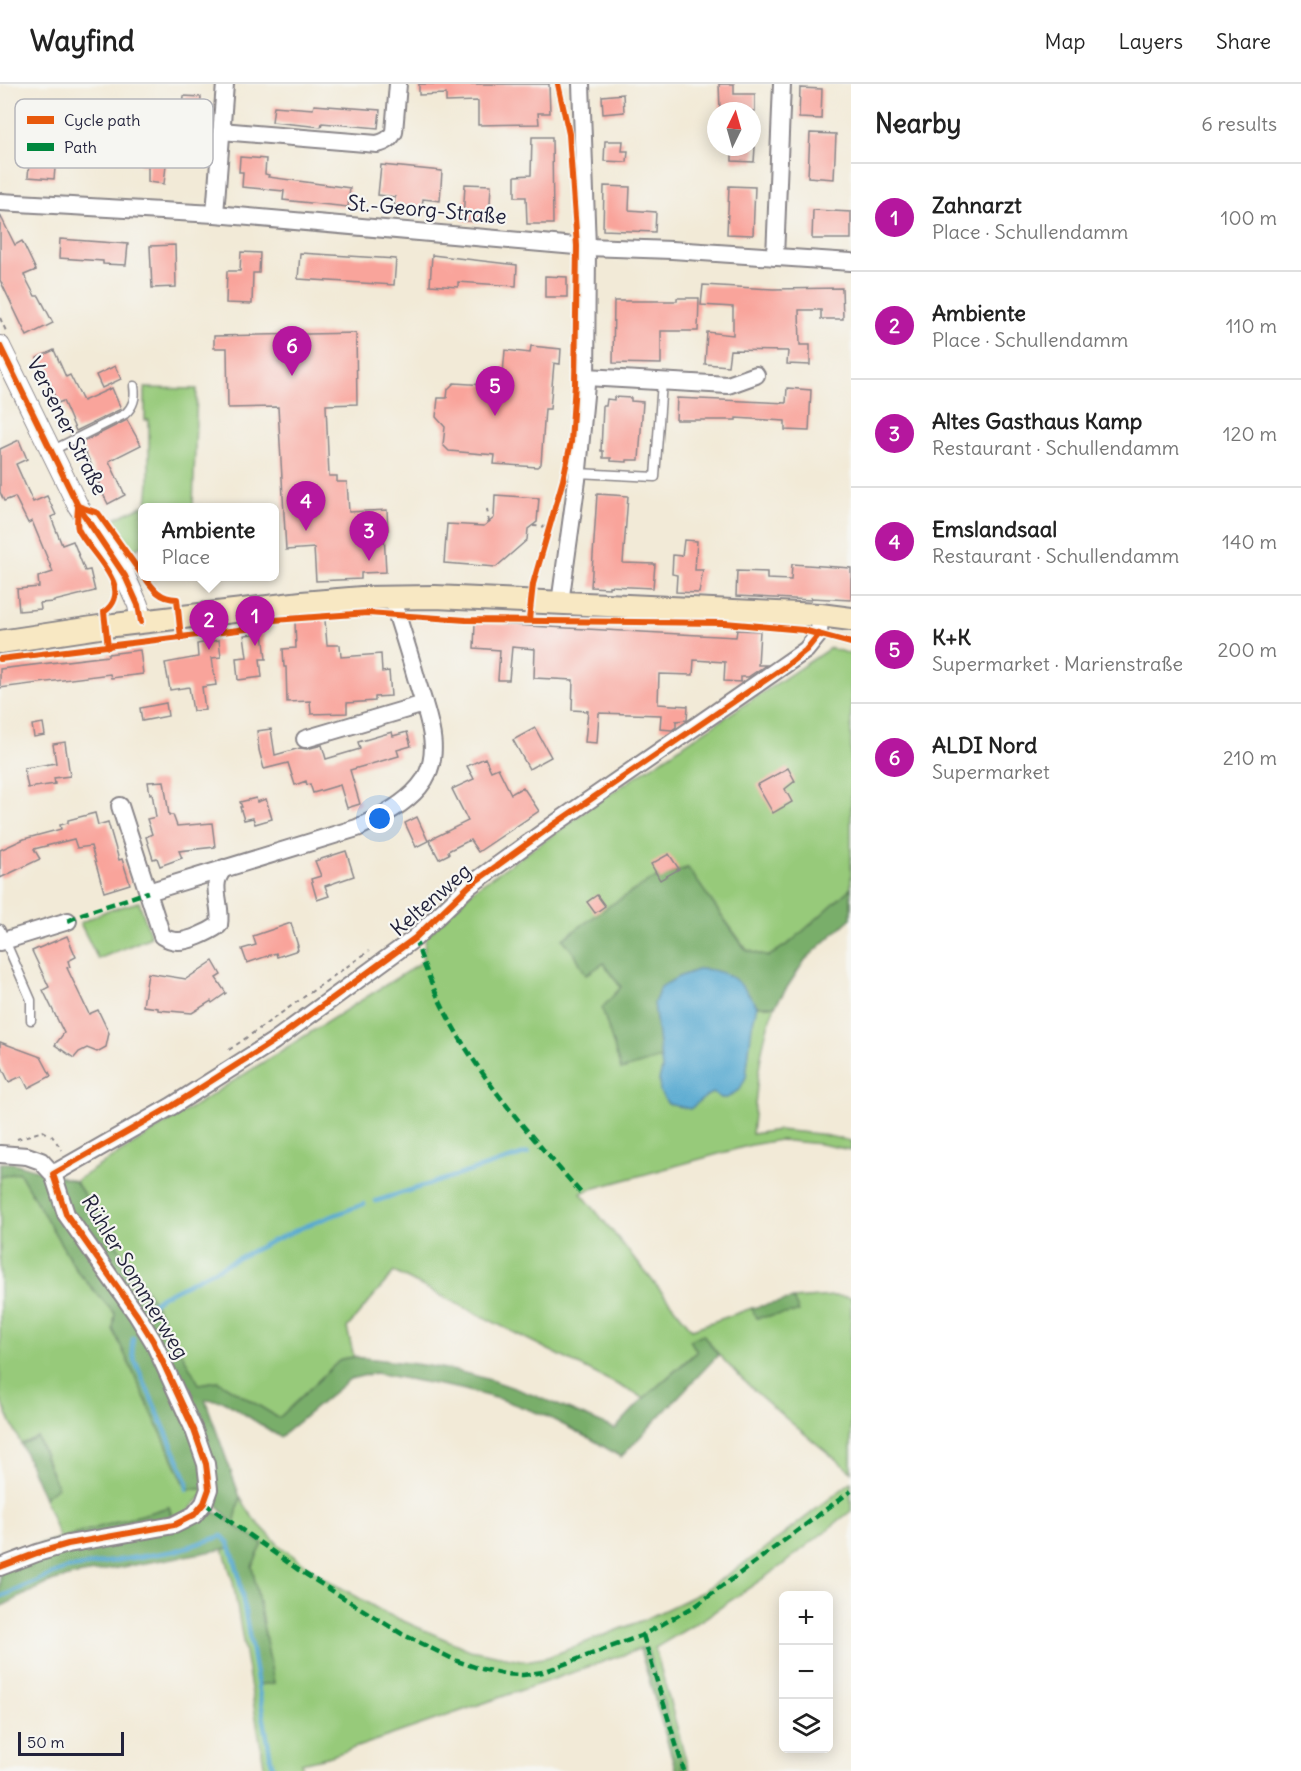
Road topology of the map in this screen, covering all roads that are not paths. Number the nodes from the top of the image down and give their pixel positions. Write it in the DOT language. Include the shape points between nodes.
graph roads {
  1 [pos="225,84"];
  2 [pos="398,84"];
  3 [pos="581,84"];
  4 [pos="782,84"];
  5 [pos="221,131"];
  6 [pos="0,202"];
  7 [pos="215,214"];
  8 [pos="587,247"];
  9 [pos="775,257"];
  10 [pos="851,262"];
  11 [pos="0,346"];
  12 [pos="756,375"];
  13 [pos="586,377"];
  14 [pos="662,382"];
  15 [pos="134,386"];
  16 [pos="51,451"];
  17 [pos="577,473"];
  18 [pos="395,598"];
  19 [pos="560,603"];
  20 [pos="820,615"];
  21 [pos="851,619"];
  22 [pos="141,622"];
  23 [pos="0,642"];
  24 [pos="424,704"];
  25 [pos="305,739"];
  26 [pos="120,806"];
  27 [pos="224,868"];
  28 [pos="148,892"];
  29 [pos="68,921"];
  30 [pos="2,937"];
  31 [pos="31,1020"];
  32 [pos="5,1147"];
  33 [pos="53,1174"];
  34 [pos="0,1567"];
  1 -- 5 [label="street"];
  2 -- 5 [label="street" via="394,132 385,142"];
  3 -- 8 [label="street"];
  4 -- 9 [label="street"];
  5 -- 7 [label="street"];
  6 -- 7 [label="street, St.-Georg-Straße"];
  7 -- 8 [label="street, St.-Georg-Straße"];
  8 -- 9 [label="street, St.-Georg-Straße"];
  8 -- 13 [label="street"];
  9 -- 10 [label="street, St.-Georg-Straße"];
  11 -- 16 [label="street, Versener Straße"];
  12 -- 14 [label="street" via="728,385"];
  13 -- 14 [label="street"];
  13 -- 17 [label="street"];
  14 -- 17 [label="lane" via="655,477"];
  15 -- 16 [label="lane" via="136,397 125,414"];
  16 -- 22 [label="street, Versener Straße" via="78,506 125,576"];
  17 -- 19 [label="street"];
  18 -- 19 [label="main road"];
  18 -- 22 [label="main road" via="302,603"];
  18 -- 24 [label="street"];
  19 -- 20 [label="main road"];
  20 -- 21 [label="main road"];
  20 -- 33 [label="street, Keltenweg" via="819,634 806,650 469,886 416,938 274,1041 172,1106"];
  22 -- 23 [label="main road"];
  24 -- 25 [label="street"];
  24 -- 27 [label="street" via="431,726 433,755 429,771 411,796 357,828"];
  26 -- 28 [label="street"];
  27 -- 28 [label="street"];
  27 -- 28 [label="street" via="216,888 219,925 179,942 162,936"];
  29 -- 30 [label="street"];
  30 -- 31 [label="lane" via="31,1000"];
  32 -- 33 [label="street" via="41,1161"];
  33 -- 34 [label="street, Rühler Sommerweg" via="66,1214 153,1341 194,1430 206,1464 209,1489 194,1515 174,1525 68,1544"];
}
